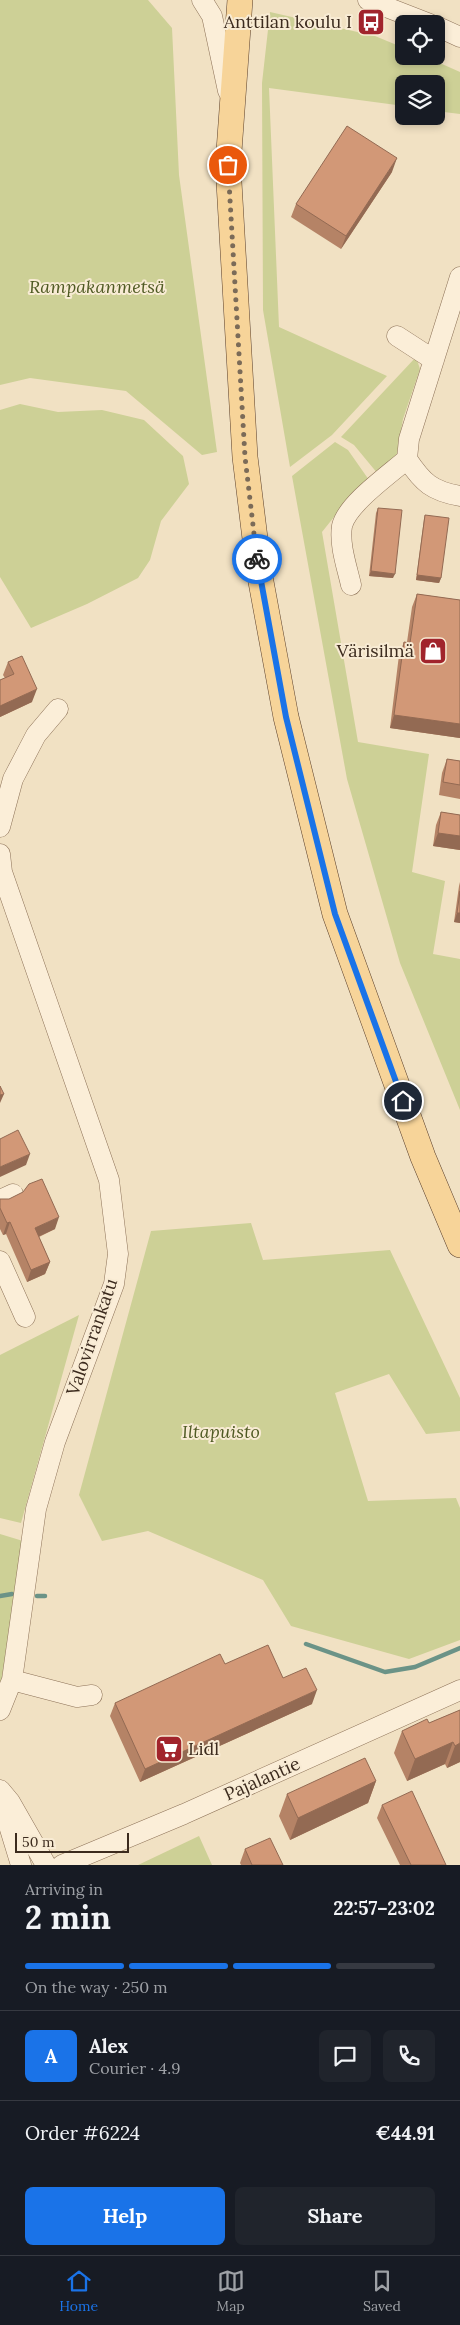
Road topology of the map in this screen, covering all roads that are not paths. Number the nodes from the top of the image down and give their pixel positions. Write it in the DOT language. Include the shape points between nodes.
graph roads {
  1 [pos="202,0"];
  2 [pos="240,0"];
  3 [pos="368,0"];
  4 [pos="407,15"];
  5 [pos="445,30"];
  6 [pos="460,37"];
  7 [pos="231,102"];
  8 [pos="460,277"];
  9 [pos="397,336"];
  10 [pos="434,360"];
  11 [pos="411,465"];
  12 [pos="460,496"];
  13 [pos="351,585"];
  14 [pos="58,709"];
  15 [pos="0,827"];
  16 [pos="0,854"];
  17 [pos="460,1245"];
  18 [pos="0,1262"];
  19 [pos="25,1317"];
  20 [pos="12,1680"];
  21 [pos="460,1690"];
  22 [pos="92,1695"];
  23 [pos="0,1710"];
  24 [pos="1,1793"];
  25 [pos="21,1865"];
  26 [pos="46,1865"];
  27 [pos="62,1865"];
  1 -- 7 [label="street" via="212,16"];
  2 -- 7 [label="main road"];
  3 -- 4 [label="street"];
  5 -- 6 [label="street"];
  7 -- 17 [label="main road" via="228,165 245,457 259,572 286,717 335,914 423,1156"];
  8 -- 10 [label="street"];
  9 -- 10 [label="street"];
  10 -- 11 [label="street" via="409,439"];
  11 -- 12 [label="street" via="432,488"];
  11 -- 13 [label="street" via="370,489 342,526"];
  14 -- 15 [label="street" via="36,735 13,779"];
  16 -- 20 [label="street, Valovirrankatu" via="2,872 109,1180 118,1254 114,1284 54,1442 36,1509"];
  18 -- 19 [label="street"];
  20 -- 22 [label="street" via="78,1697"];
  20 -- 23 [label="street, Valovirrankatu"];
  21 -- 27 [label="street, Pajalantie"];
  24 -- 25 [label="street" via="2,1806"];
  24 -- 26 [label="street" via="10,1802"];
}
